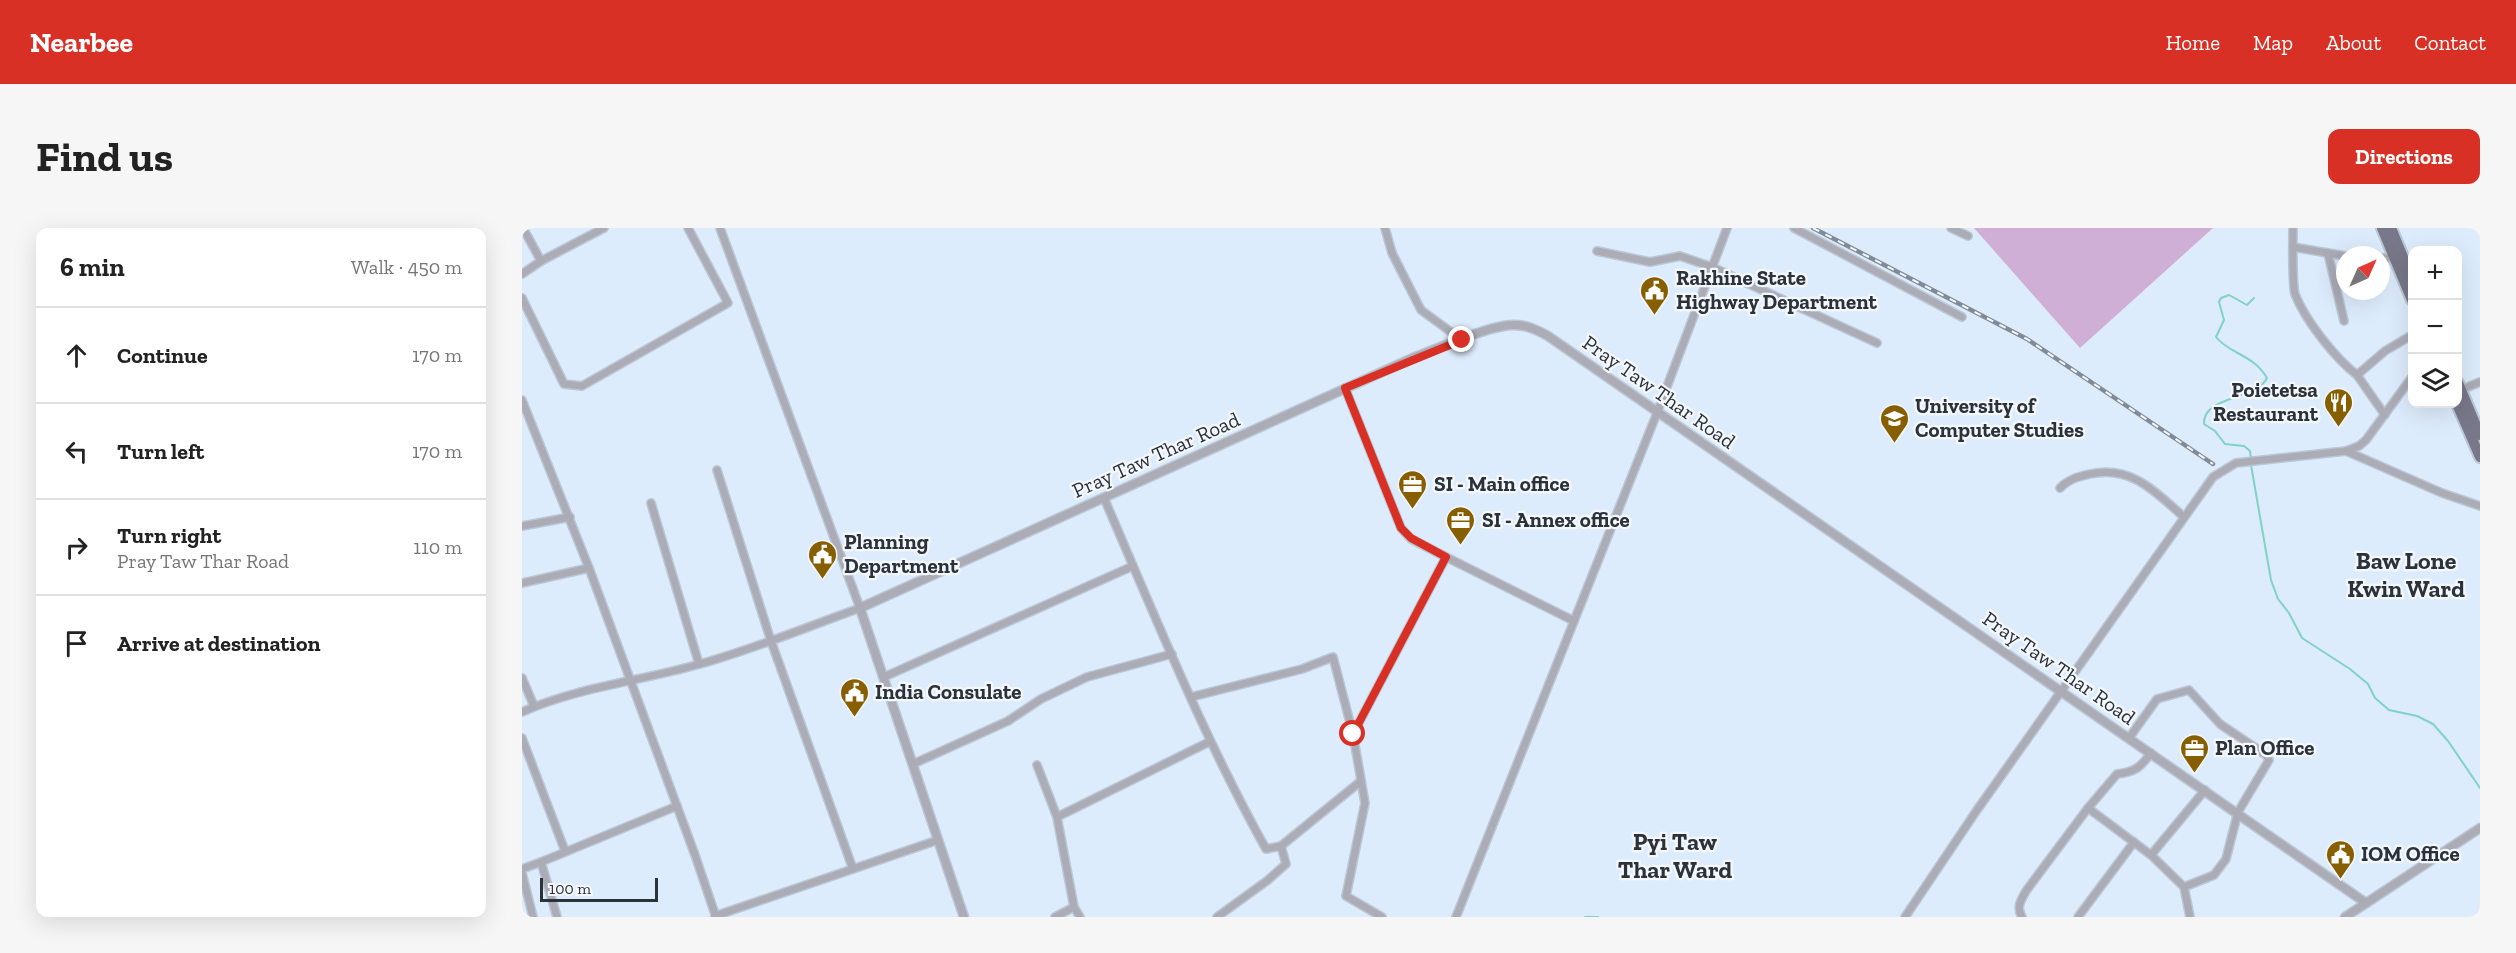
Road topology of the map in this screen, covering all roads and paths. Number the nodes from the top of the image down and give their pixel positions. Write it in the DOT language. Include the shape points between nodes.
graph roads {
  1 [pos="523,228"];
  2 [pos="604,228"];
  3 [pos="688,228"];
  4 [pos="720,228"];
  5 [pos="1386,228"];
  6 [pos="1727,228"];
  7 [pos="1794,228"];
  8 [pos="1951,228"];
  9 [pos="2293,228"];
  10 [pos="2382,228"];
  11 [pos="2391,228"];
  12 [pos="1968,236"];
  13 [pos="2293,247"];
  14 [pos="1597,251"];
  15 [pos="2328,253"];
  16 [pos="2336,254"];
  17 [pos="2390,258"];
  18 [pos="2395,258"];
  19 [pos="541,261"];
  20 [pos="1712,267"];
  21 [pos="2408,269"];
  22 [pos="522,274"];
  23 [pos="2408,290"];
  24 [pos="522,298"];
  25 [pos="1962,317"];
  26 [pos="2344,321"];
  27 [pos="2408,337"];
  28 [pos="1462,340"];
  29 [pos="1877,343"];
  30 [pos="2357,375"];
  31 [pos="2480,382"];
  32 [pos="2408,383"];
  33 [pos="2462,387"];
  34 [pos="1345,388"];
  35 [pos="2462,397"];
  36 [pos="522,400"];
  37 [pos="2459,408"];
  38 [pos="1657,413"];
  39 [pos="2385,415"];
  40 [pos="2480,435"];
  41 [pos="2346,451"];
  42 [pos="2480,457"];
  43 [pos="717,470"];
  44 [pos="2060,488"];
  45 [pos="1104,498"];
  46 [pos="651,503"];
  47 [pos="2480,506"];
  48 [pos="2184,516"];
  49 [pos="570,518"];
  50 [pos="522,526"];
  51 [pos="1446,557"];
  52 [pos="1133,566"];
  53 [pos="589,568"];
  54 [pos="522,584"];
  55 [pos="860,608"];
  56 [pos="1574,621"];
  57 [pos="771,641"];
  58 [pos="1172,654"];
  59 [pos="699,664"];
  60 [pos="884,677"];
  61 [pos="522,678"];
  62 [pos="630,680"];
  63 [pos="2061,691"];
  64 [pos="1191,697"];
  65 [pos="534,706"];
  66 [pos="522,712"];
  67 [pos="1353,734"];
  68 [pos="522,738"];
  69 [pos="2129,738"];
  70 [pos="1209,742"];
  71 [pos="2151,753"];
  72 [pos="913,764"];
  73 [pos="1037,765"];
  74 [pos="1361,781"];
  75 [pos="2205,790"];
  76 [pos="677,806"];
  77 [pos="2088,808"];
  78 [pos="2238,812"];
  79 [pos="1057,817"];
  80 [pos="2477,830"];
  81 [pos="938,840"];
  82 [pos="2134,842"];
  83 [pos="1281,846"];
  84 [pos="565,851"];
  85 [pos="2151,855"];
  86 [pos="541,862"];
  87 [pos="853,869"];
  88 [pos="522,871"];
  89 [pos="2184,887"];
  90 [pos="2367,903"];
  91 [pos="1074,907"];
  92 [pos="716,916"];
  93 [pos="533,917"];
  94 [pos="557,917"];
  95 [pos="964,917"];
  96 [pos="1055,917"];
  97 [pos="1080,917"];
  98 [pos="1217,917"];
  99 [pos="1382,917"];
  100 [pos="1456,917"];
  101 [pos="1905,917"];
  102 [pos="2022,917"];
  103 [pos="2078,917"];
  104 [pos="2190,917"];
  105 [pos="2345,917"];
  1 -- 19 [label="street"];
  2 -- 19 [label="street"];
  3 -- 24 [label="street" via="728,303 582,386 564,384"];
  4 -- 55 [label="street"];
  5 -- 28 [label="street" via="1392,253 1421,310"];
  6 -- 20 [label="street"];
  7 -- 25 [label="street"];
  8 -- 12 [label="street"];
  9 -- 13 [label="street"];
  10 -- 18 [label="main road"];
  11 -- 21 [label="main road"];
  13 -- 15 [label="street"];
  13 -- 30 [label="street" via="2295,292 2318,333 2340,362"];
  14 -- 20 [label="street" via="1650,262 1680,256"];
  15 -- 16 [label="street"];
  15 -- 26 [label="street"];
  17 -- 18 [label="street"];
  18 -- 23 [label="main road"];
  19 -- 22 [label="street"];
  20 -- 29 [label="street"];
  20 -- 38 [label="street"];
  27 -- 30 [label="street"];
  28 -- 34 [label="street, Pray Taw Thar Road"];
  28 -- 38 [label="street, Pray Taw Thar Road" via="1508,326 1538,330"];
  30 -- 39 [label="street"];
  31 -- 33 [label="street"];
  32 -- 39 [label="street"];
  34 -- 45 [label="street, Pray Taw Thar Road"];
  34 -- 51 [label="street" via="1401,528"];
  35 -- 40 [label="main road"];
  36 -- 49 [label="street"];
  37 -- 42 [label="main road"];
  38 -- 56 [label="street"];
  38 -- 63 [label="street, Pray Taw Thar Road"];
  39 -- 41 [label="street" via="2367,440"];
  41 -- 47 [label="street"];
  41 -- 48 [label="street" via="2230,465 2214,477"];
  43 -- 57 [label="street"];
  44 -- 48 [label="street" via="2069,479 2100,472 2127,474"];
  45 -- 52 [label="street"];
  45 -- 55 [label="street, Pray Taw Thar Road"];
  46 -- 59 [label="street"];
  48 -- 63 [label="street"];
  49 -- 50 [label="street"];
  49 -- 53 [label="street"];
  51 -- 56 [label="street"];
  51 -- 67 [label="street"];
  52 -- 58 [label="street"];
  52 -- 60 [label="street"];
  53 -- 54 [label="street"];
  53 -- 62 [label="street"];
  55 -- 57 [label="street"];
  55 -- 60 [label="street"];
  56 -- 100 [label="street"];
  57 -- 59 [label="street"];
  57 -- 87 [label="street"];
  58 -- 64 [label="street"];
  58 -- 72 [label="street" via="1087,677 1041,699 1008,721"];
  59 -- 62 [label="street"];
  60 -- 72 [label="street"];
  61 -- 65 [label="street"];
  62 -- 65 [label="street"];
  62 -- 76 [label="street"];
  63 -- 69 [label="street, Pray Taw Thar Road"];
  63 -- 101 [label="street"];
  64 -- 67 [label="street" via="1302,669 1333,657"];
  64 -- 70 [label="street"];
  65 -- 66 [label="street"];
  67 -- 74 [label="street"];
  68 -- 84 [label="street"];
  69 -- 71 [label="street, Pray Taw Thar Road"];
  69 -- 78 [label="street" via="2157,699 2189,690 2195,694 2220,724 2269,760"];
  70 -- 79 [label="street"];
  70 -- 83 [label="street" via="1266,849"];
  71 -- 75 [label="street, Pray Taw Thar Road"];
  71 -- 77 [label="street" via="2142,766 2117,774"];
  72 -- 81 [label="street"];
  73 -- 79 [label="street"];
  74 -- 83 [label="street"];
  74 -- 99 [label="street" via="1365,803 1346,896"];
  75 -- 78 [label="street, Pray Taw Thar Road"];
  75 -- 85 [label="street"];
  76 -- 84 [label="street"];
  76 -- 92 [label="street"];
  77 -- 82 [label="street"];
  77 -- 102 [label="street" via="2026,891 2019,903"];
  78 -- 89 [label="street" via="2226,859 2214,875"];
  78 -- 90 [label="street, Pray Taw Thar Road"];
  79 -- 91 [label="street"];
  80 -- 90 [label="street"];
  81 -- 87 [label="street"];
  81 -- 95 [label="street"];
  82 -- 85 [label="street"];
  82 -- 103 [label="street"];
  83 -- 98 [label="street" via="1286,864"];
  84 -- 86 [label="street"];
  85 -- 89 [label="street"];
  86 -- 88 [label="street"];
  86 -- 94 [label="street"];
  87 -- 92 [label="street"];
  88 -- 93 [label="street"];
  89 -- 104 [label="street"];
  90 -- 105 [label="street"];
  91 -- 96 [label="street"];
  91 -- 97 [label="street"];
}
